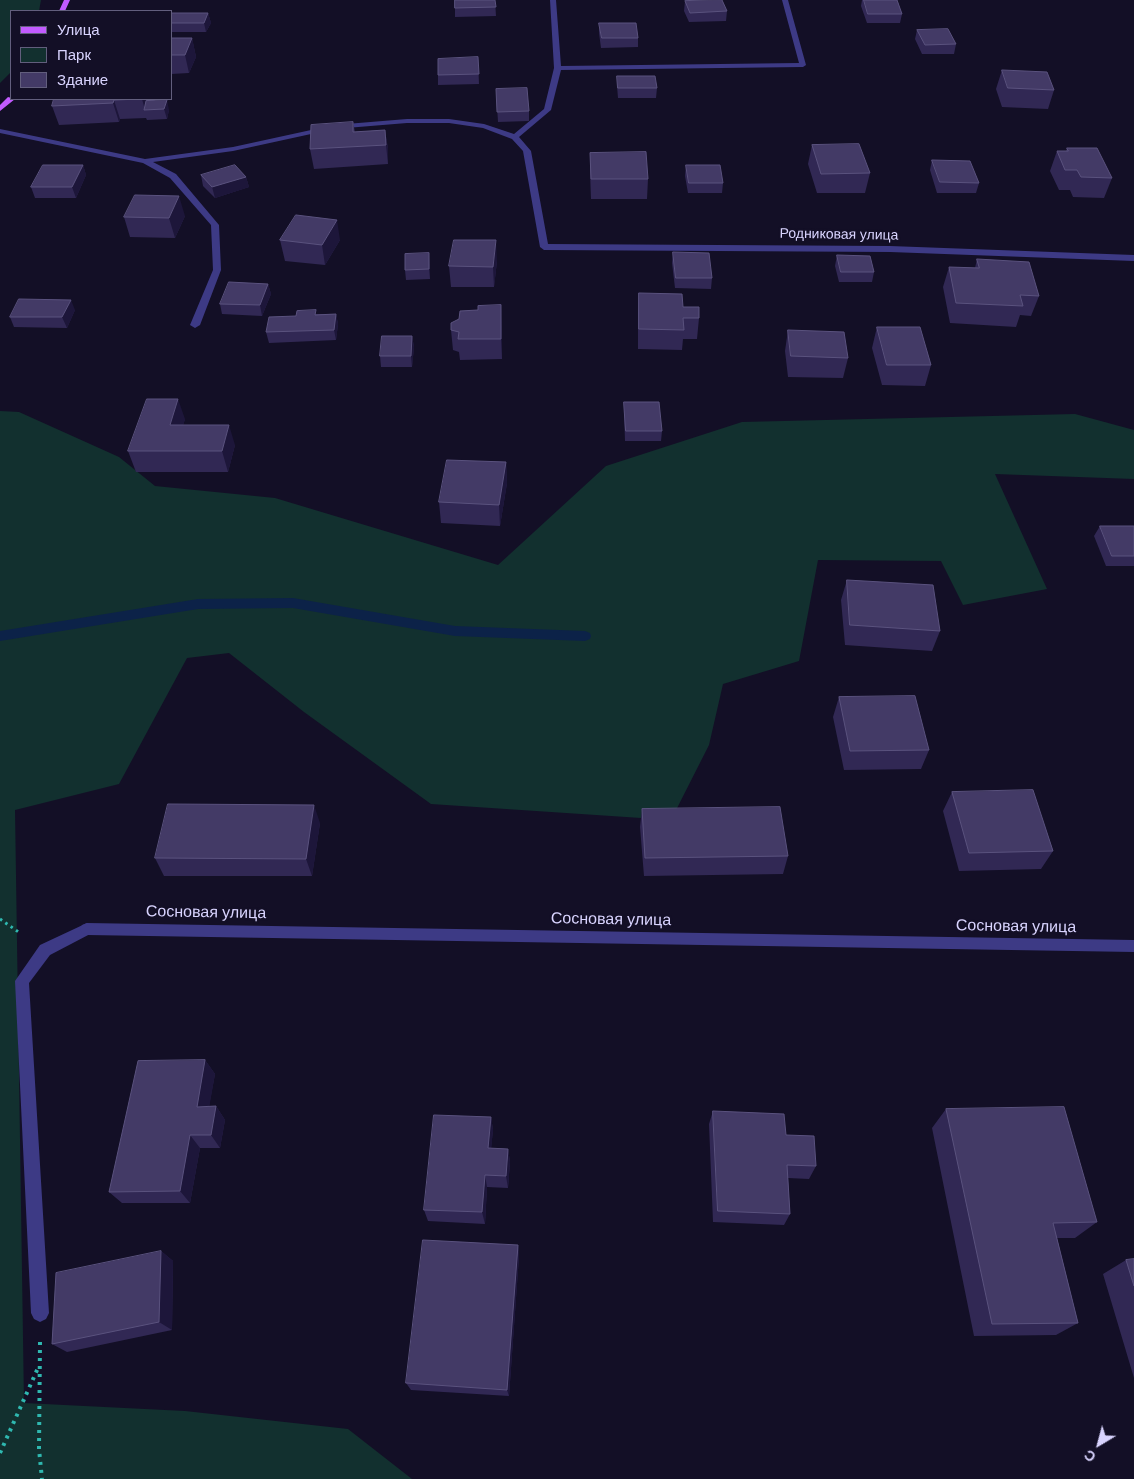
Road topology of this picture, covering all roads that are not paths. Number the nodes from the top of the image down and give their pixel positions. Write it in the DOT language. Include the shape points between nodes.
graph roads {
  1 [pos="553,0"];
  2 [pos="785,0"];
  3 [pos="558,68"];
  4 [pos="10,100"];
  5 [pos="0,109"];
  6 [pos="0,131"];
  7 [pos="515,137"];
  8 [pos="144,161"];
  9 [pos="1134,258"];
  10 [pos="194,325"];
  11 [pos="1134,946"];
  12 [pos="40,1313"];
  1 -- 3 [label="street"];
  2 -- 3 [label="street" via="803,65"];
  3 -- 7 [label="street" via="547,110"];
  4 -- 5 [label="main road"];
  6 -- 8 [label="street"];
  7 -- 8 [label="street" via="484,126 449,121 406,121 334,127 233,149"];
  7 -- 9 [label="street, Родниковая улица" via="527,150 544,247 890,249"];
  8 -- 10 [label="street" via="173,176 215,225 217,270"];
  11 -- 12 [label="street, Сосновая улица" via="86,928 45,950 22,981"];
}
